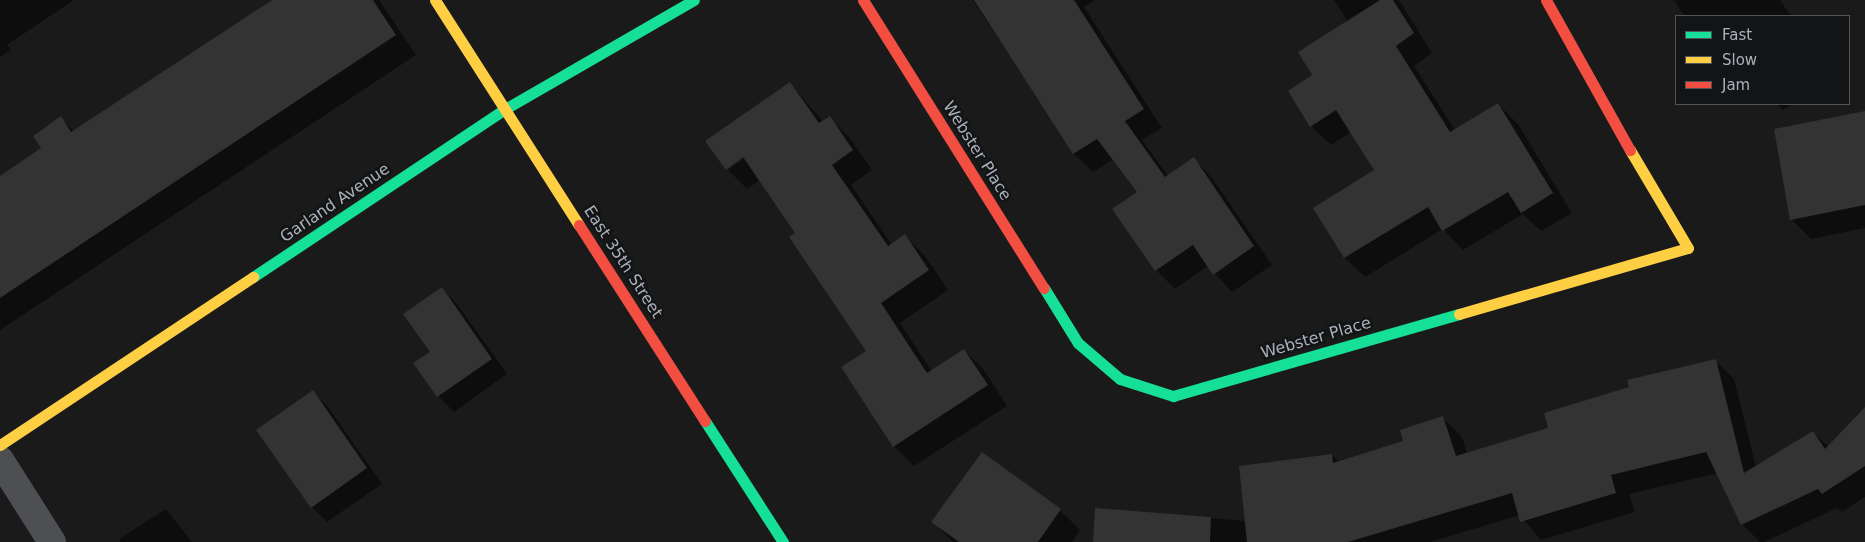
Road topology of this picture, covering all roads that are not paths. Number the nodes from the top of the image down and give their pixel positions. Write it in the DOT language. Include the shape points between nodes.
graph roads {
  1 [pos="435,0"];
  2 [pos="694,0"];
  3 [pos="863,0"];
  4 [pos="1546,0"];
  5 [pos="505,109"];
  6 [pos="0,444"];
  7 [pos="0,460"];
  8 [pos="52,542"];
  9 [pos="783,542"];
  1 -- 5 [label="street, East 35th Street"];
  2 -- 5 [label="street, Garland Avenue"];
  3 -- 4 [label="street, Webster Place" via="1078,343 1120,379 1173,396 1688,248 1570,48"];
  5 -- 6 [label="street, Garland Avenue"];
  5 -- 9 [label="street, East 35th Street"];
  7 -- 8 [label="street"];
}
